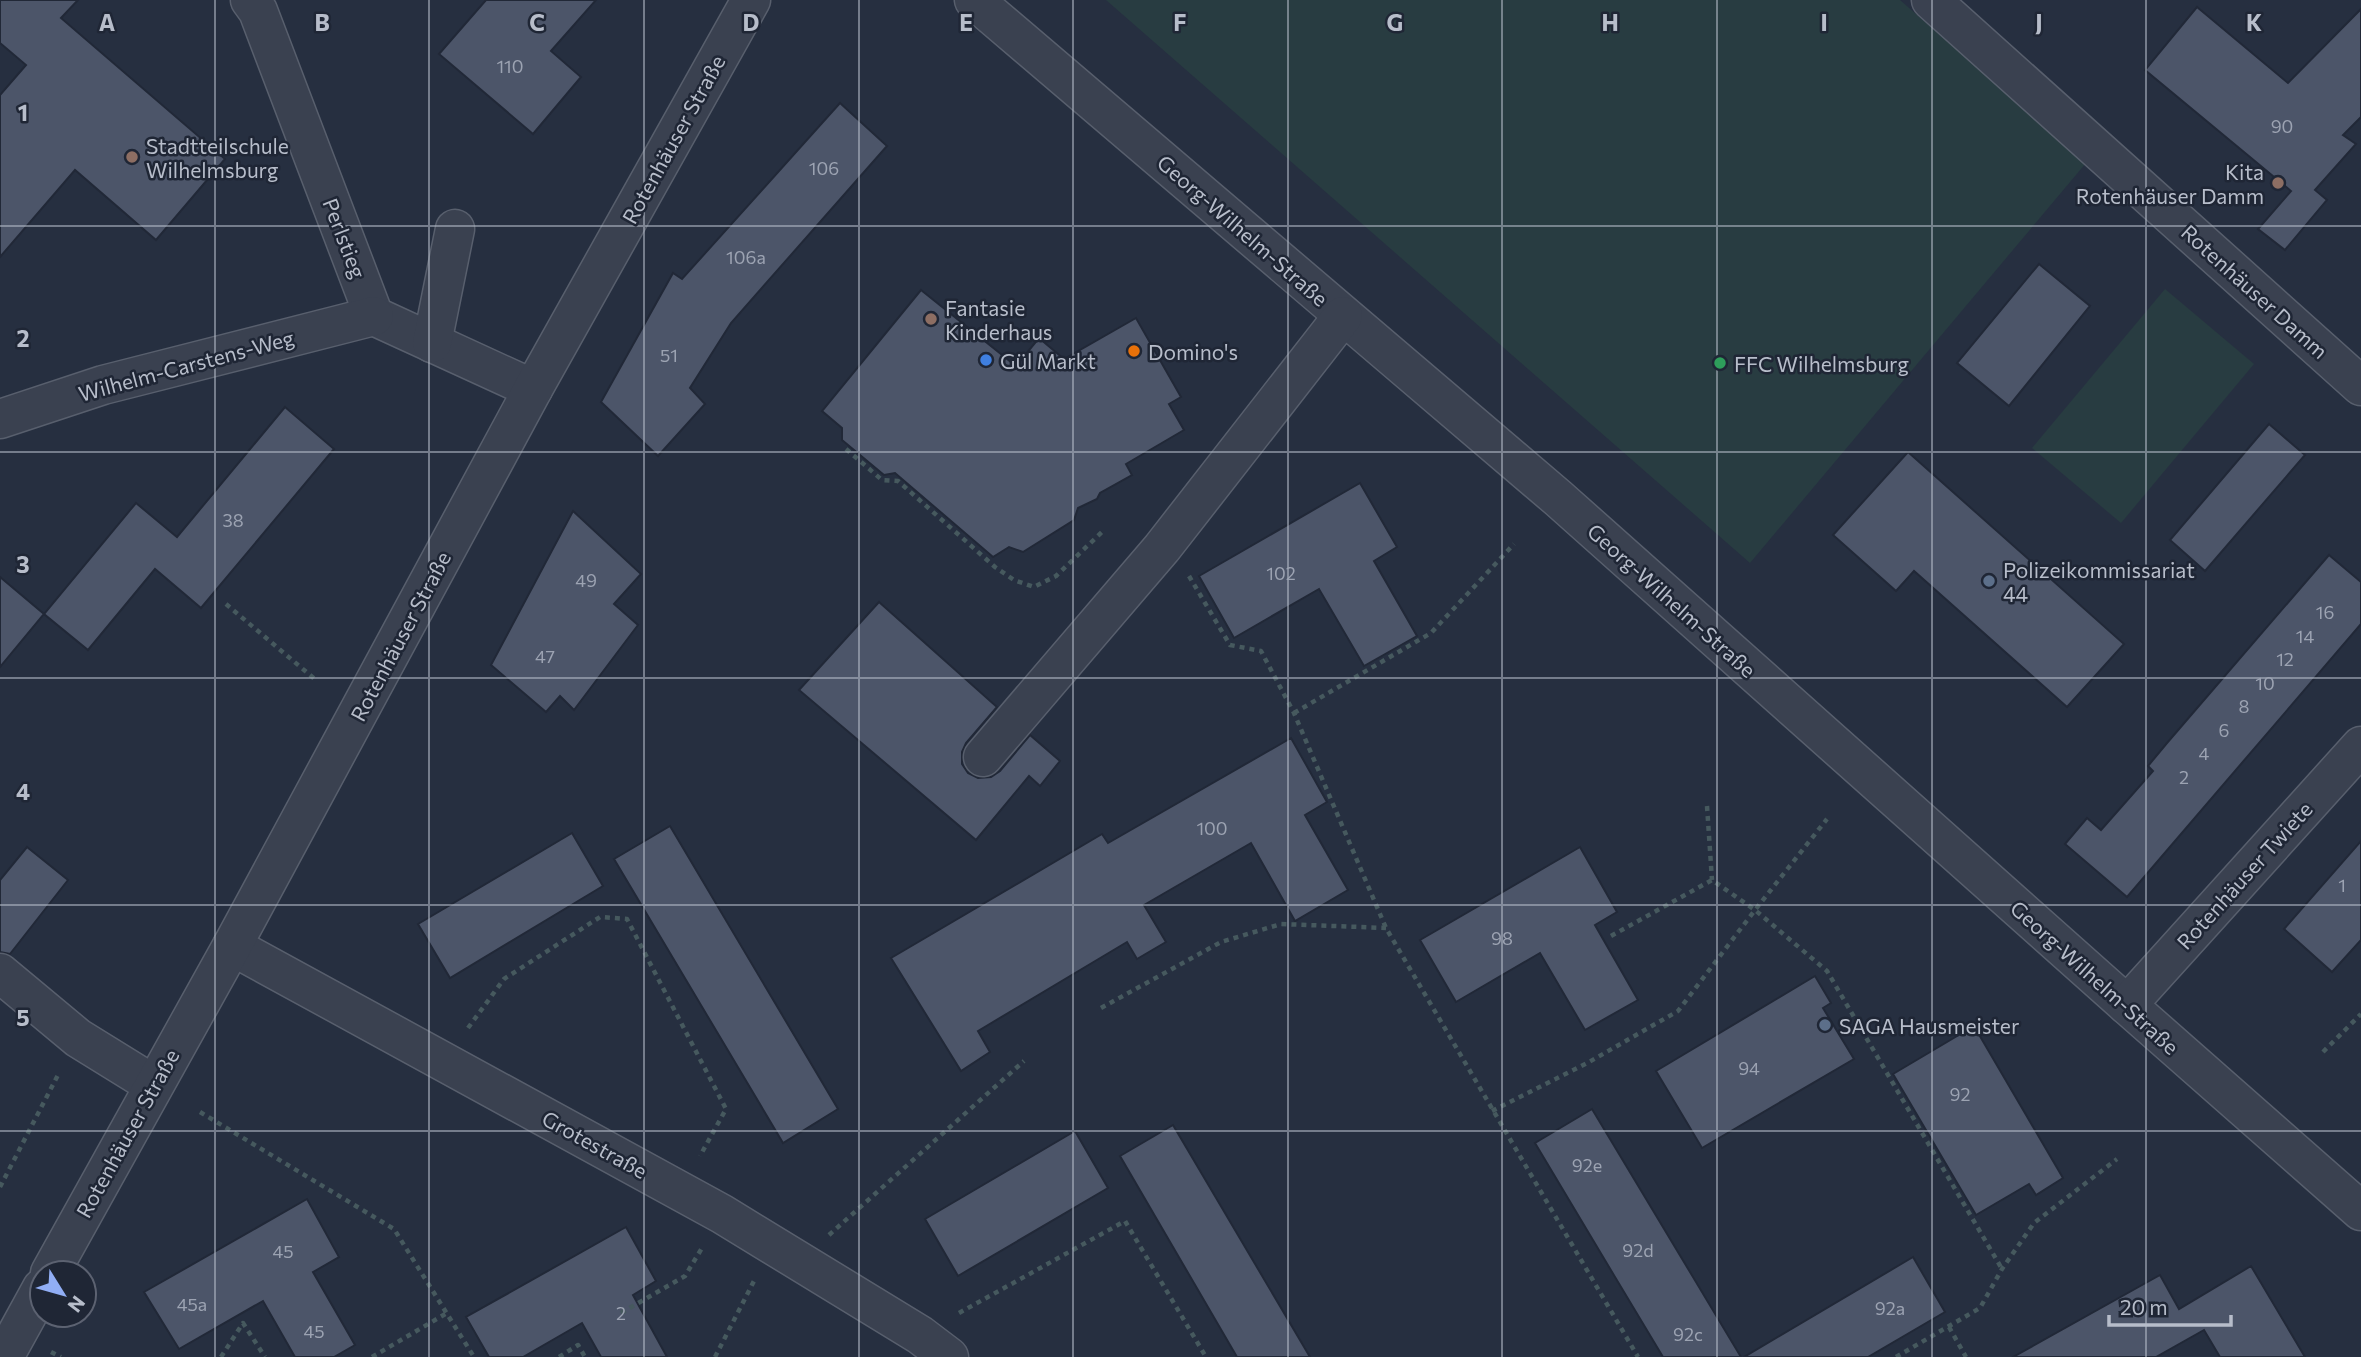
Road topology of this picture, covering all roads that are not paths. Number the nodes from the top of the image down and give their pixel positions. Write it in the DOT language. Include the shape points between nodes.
graph roads {
  1 [pos="250,0"];
  2 [pos="751,0"];
  3 [pos="974,0"];
  4 [pos="1931,0"];
  5 [pos="454,229"];
  6 [pos="374,316"];
  7 [pos="1343,316"];
  8 [pos="432,343"];
  9 [pos="2361,386"];
  10 [pos="533,389"];
  11 [pos="0,419"];
  12 [pos="2361,746"];
  13 [pos="983,757"];
  14 [pos="232,946"];
  15 [pos="0,973"];
  16 [pos="2127,1005"];
  17 [pos="154,1085"];
  18 [pos="2361,1211"];
  19 [pos="58,1259"];
  20 [pos="28,1314"];
  21 [pos="934,1346"];
  22 [pos="5,1357"];
  1 -- 6 [label="street, Perlstieg"];
  2 -- 10 [label="street, Rotenhäuser Straße"];
  3 -- 7 [label="street, Georg-Wilhelm-Straße"];
  4 -- 9 [label="street, Rotenhäuser Damm"];
  5 -- 8 [label="street"];
  6 -- 8 [label="street"];
  6 -- 11 [label="street, Wilhelm-Carstens-Weg" via="103,384"];
  7 -- 13 [label="street" via="1161,548"];
  7 -- 16 [label="street, Georg-Wilhelm-Straße" via="1558,498"];
  8 -- 10 [label="street"];
  10 -- 14 [label="street, Rotenhäuser Straße"];
  12 -- 16 [label="street, Rotenhäuser Twiete"];
  14 -- 17 [label="street, Rotenhäuser Straße"];
  14 -- 21 [label="street, Grotestraße" via="722,1214"];
  15 -- 17 [label="street" via="78,1038"];
  16 -- 18 [label="street, Georg-Wilhelm-Straße"];
  17 -- 19 [label="street, Rotenhäuser Straße"];
  20 -- 22 [label="street"];
}
